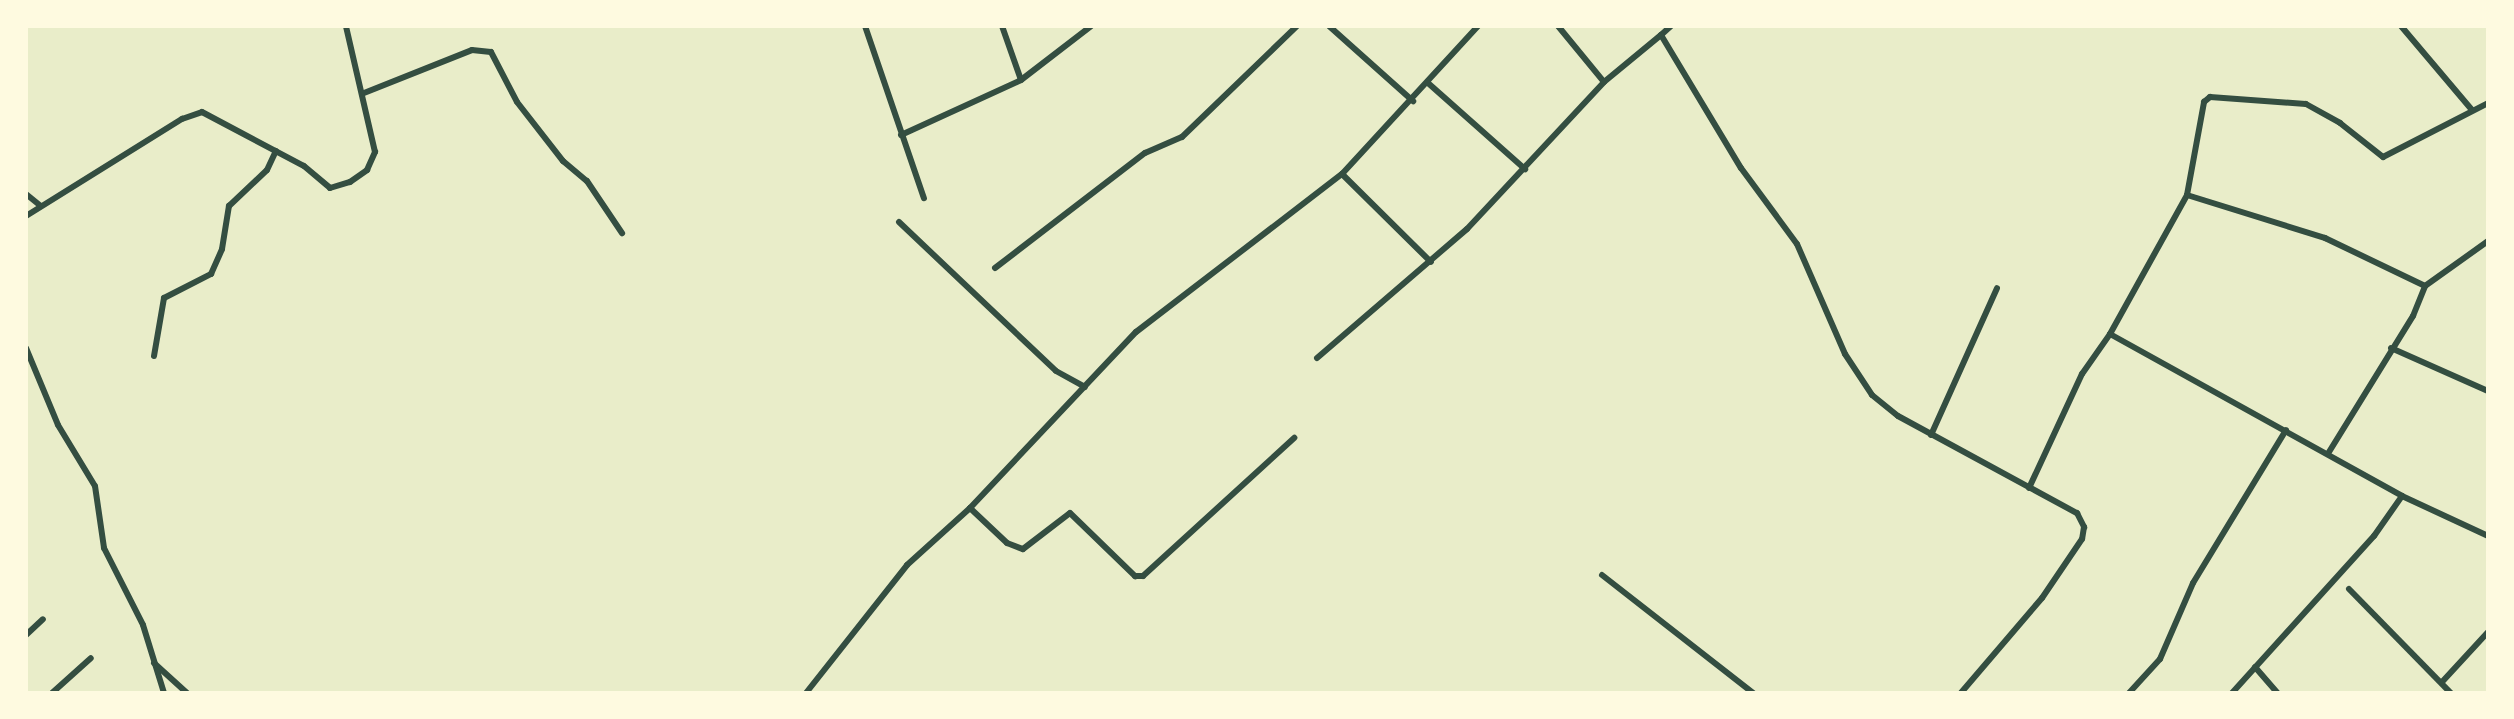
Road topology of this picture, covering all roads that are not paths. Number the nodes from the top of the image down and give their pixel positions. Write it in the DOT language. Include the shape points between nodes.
graph roads {
  1 [pos="346,26"];
  2 [pos="865,26"];
  3 [pos="1002,26"];
  4 [pos="1091,26"];
  5 [pos="1297,26"];
  6 [pos="1329,26"];
  7 [pos="1478,26"];
  8 [pos="1558,26"];
  9 [pos="1671,26"];
  10 [pos="2401,26"];
  11 [pos="1661,35"];
  12 [pos="1021,80"];
  13 [pos="1604,82"];
  14 [pos="1428,83"];
  15 [pos="364,93"];
  16 [pos="1413,101"];
  17 [pos="2488,103"];
  18 [pos="2472,110"];
  19 [pos="901,135"];
  20 [pos="276,151"];
  21 [pos="1525,169"];
  22 [pos="1342,174"];
  23 [pos="26,194"];
  24 [pos="2187,195"];
  25 [pos="924,198"];
  26 [pos="41,206"];
  27 [pos="26,216"];
  28 [pos="899,222"];
  29 [pos="622,233"];
  30 [pos="2488,241"];
  31 [pos="1431,262"];
  32 [pos="995,268"];
  33 [pos="2425,286"];
  34 [pos="1997,288"];
  35 [pos="2110,334"];
  36 [pos="26,348"];
  37 [pos="2391,348"];
  38 [pos="154,356"];
  39 [pos="1317,358"];
  40 [pos="1085,387"];
  41 [pos="2488,391"];
  42 [pos="2286,430"];
  43 [pos="1931,435"];
  44 [pos="1294,438"];
  45 [pos="2329,452"];
  46 [pos="2029,488"];
  47 [pos="2402,496"];
  48 [pos="970,508"];
  49 [pos="2488,536"];
  50 [pos="1602,575"];
  51 [pos="2349,589"];
  52 [pos="43,619"];
  53 [pos="2488,632"];
  54 [pos="26,635"];
  55 [pos="91,658"];
  56 [pos="150,660"];
  57 [pos="2255,667"];
  58 [pos="2442,682"];
  59 [pos="52,693"];
  60 [pos="164,693"];
  61 [pos="187,693"];
  62 [pos="806,693"];
  63 [pos="1753,693"];
  64 [pos="1961,693"];
  65 [pos="2129,693"];
  66 [pos="2232,693"];
  67 [pos="2278,693"];
  68 [pos="2451,693"];
  1 -- 15 [label="street"];
  2 -- 19 [label="street"];
  3 -- 12 [label="street"];
  4 -- 12 [label="street"];
  5 -- 32 [label="street" via="1182,137 1145,153"];
  6 -- 16 [label="street"];
  7 -- 14 [label="street"];
  8 -- 13 [label="street"];
  9 -- 11 [label="street"];
  10 -- 18 [label="street"];
  11 -- 13 [label="street"];
  11 -- 43 [label="street" via="1741,168 1797,244 1860,380 1898,416"];
  12 -- 19 [label="street"];
  13 -- 21 [label="street"];
  14 -- 16 [label="street"];
  14 -- 21 [label="street"];
  15 -- 20 [label="street" via="375,152 359,176 330,188"];
  15 -- 29 [label="street" via="472,50 491,52 512,83 516,100 558,155 587,181"];
  16 -- 22 [label="street"];
  17 -- 18 [label="street"];
  18 -- 24 [label="street" via="2383,157 2306,104 2210,97 2204,102"];
  19 -- 25 [label="street"];
  20 -- 26 [label="street" via="210,114 193,113"];
  20 -- 38 [label="street" via="267,170 229,206 222,249 211,274 164,298"];
  21 -- 31 [label="street"];
  22 -- 31 [label="street"];
  22 -- 40 [label="street" via="1136,332"];
  23 -- 26 [label="street"];
  24 -- 33 [label="street" via="2325,238"];
  24 -- 35 [label="street"];
  26 -- 27 [label="street"];
  28 -- 40 [label="street" via="1056,371"];
  30 -- 33 [label="street"];
  31 -- 39 [label="street"];
  33 -- 37 [label="street"];
  34 -- 43 [label="street"];
  35 -- 42 [label="street"];
  35 -- 46 [label="street" via="2082,374"];
  36 -- 56 [label="street" via="58,425 95,486 104,548 132,599"];
  37 -- 41 [label="street"];
  37 -- 45 [label="street"];
  40 -- 48 [label="street"];
  42 -- 45 [label="street"];
  42 -- 65 [label="street" via="2193,583 2160,659"];
  43 -- 46 [label="street"];
  44 -- 48 [label="street" via="1143,576 1135,576 1070,513 1023,549 1007,543"];
  45 -- 47 [label="street"];
  46 -- 64 [label="street" via="2077,513 2082,539 2042,598"];
  47 -- 49 [label="street"];
  47 -- 57 [label="street"];
  48 -- 62 [label="street" via="907,565"];
  50 -- 63 [label="street"];
  51 -- 58 [label="street"];
  52 -- 54 [label="street"];
  53 -- 58 [label="street"];
  55 -- 59 [label="street"];
  56 -- 60 [label="street"];
  56 -- 61 [label="street"];
  57 -- 66 [label="street"];
  57 -- 67 [label="street"];
  58 -- 68 [label="street"];
}
